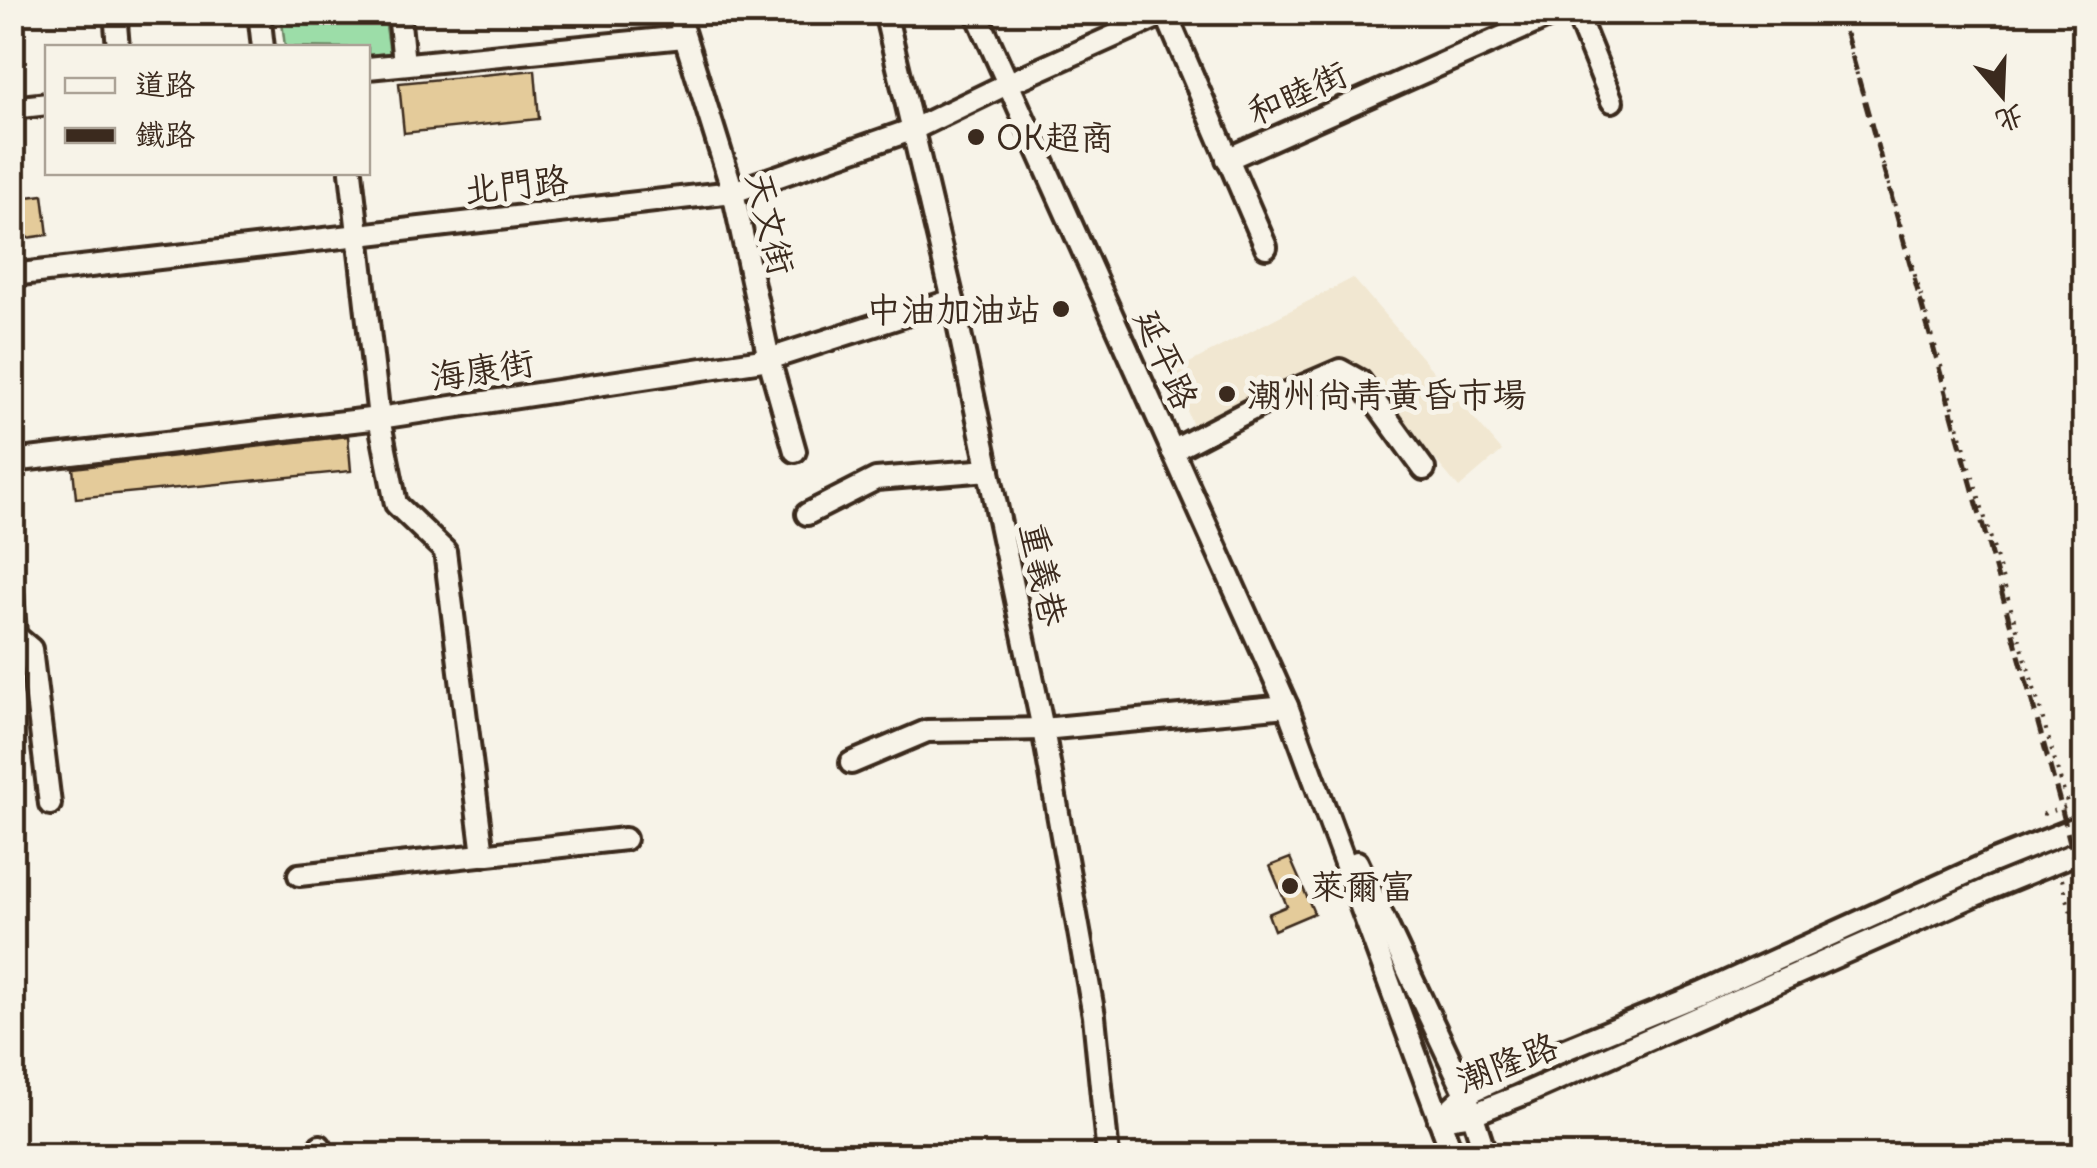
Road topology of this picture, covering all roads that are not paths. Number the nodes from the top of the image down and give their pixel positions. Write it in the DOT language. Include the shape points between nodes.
graph roads {
  1 [pos="115,12"];
  2 [pos="259,12"];
  3 [pos="399,12"];
  4 [pos="677,12"];
  5 [pos="884,12"];
  6 [pos="976,12"];
  7 [pos="1559,12"];
  8 [pos="1576,12"];
  9 [pos="1166,13"];
  10 [pos="684,36"];
  11 [pos="118,45"];
  12 [pos="263,45"];
  13 [pos="404,64"];
  14 [pos="370,68"];
  15 [pos="1007,84"];
  16 [pos="1612,101"];
  17 [pos="45,104"];
  18 [pos="12,108"];
  19 [pos="914,130"];
  20 [pos="1227,158"];
  21 [pos="351,175"];
  22 [pos="732,192"];
  23 [pos="358,235"];
  24 [pos="1266,247"];
  25 [pos="12,275"];
  26 [pos="953,300"];
  27 [pos="769,358"];
  28 [pos="379,418"];
  29 [pos="795,450"];
  30 [pos="1172,451"];
  31 [pos="12,461"];
  32 [pos="1424,469"];
  33 [pos="989,470"];
  34 [pos="807,514"];
  35 [pos="12,591"];
  36 [pos="14,633"];
  37 [pos="1286,706"];
  38 [pos="1043,729"];
  39 [pos="1297,733"];
  40 [pos="851,764"];
  41 [pos="50,804"];
  42 [pos="2084,826"];
  43 [pos="626,840"];
  44 [pos="2084,850"];
  45 [pos="483,855"];
  46 [pos="299,876"];
  47 [pos="1472,1113"];
  48 [pos="1439,1119"];
  49 [pos="1108,1156"];
  50 [pos="1453,1156"];
  51 [pos="1486,1156"];
  1 -- 11 [label="street"];
  2 -- 12 [label="street"];
  3 -- 13 [label="street"];
  4 -- 10 [label="street, 天文街"];
  5 -- 19 [label="street, 重義巷"];
  6 -- 15 [label="street, 延平路"];
  7 -- 20 [label="street, 和睦街"];
  8 -- 16 [label="street"];
  9 -- 15 [label="street, 北門路"];
  9 -- 20 [label="street"];
  10 -- 13 [label="street"];
  10 -- 22 [label="street, 天文街"];
  13 -- 14 [label="street"];
  15 -- 19 [label="street, 北門路"];
  15 -- 30 [label="street, 延平路"];
  17 -- 18 [label="street"];
  19 -- 22 [label="street, 北門路"];
  19 -- 26 [label="street, 重義巷"];
  20 -- 24 [label="street"];
  21 -- 23 [label="street"];
  22 -- 23 [label="street, 北門路"];
  22 -- 27 [label="street, 天文街"];
  23 -- 25 [label="street, 北門路"];
  23 -- 28 [label="street"];
  26 -- 27 [label="street, 海康街"];
  26 -- 33 [label="street, 重義巷"];
  27 -- 28 [label="street, 海康街"];
  27 -- 29 [label="street, 天文街"];
  28 -- 31 [label="street, 海康街"];
  28 -- 45 [label="street" via="396,504 445,551"];
  30 -- 32 [label="street" via="1340,370 1360,381"];
  30 -- 37 [label="street, 延平路"];
  33 -- 34 [label="street" via="876,478"];
  33 -- 38 [label="street, 重義巷"];
  35 -- 36 [label="street"];
  36 -- 41 [label="street" via="32,650"];
  37 -- 38 [label="street"];
  37 -- 39 [label="street, 延平路"];
  38 -- 40 [label="street" via="927,731"];
  38 -- 49 [label="street, 重義巷" via="1094,1016"];
  39 -- 47 [label="street, 延平路"];
  39 -- 48 [label="street, 延平路"];
  42 -- 47 [label="street, 潮隆路" via="1558,1052"];
  43 -- 45 [label="street"];
  44 -- 47 [label="street, 潮隆路"];
  45 -- 46 [label="street"];
  47 -- 48 [label="street, 潮隆路"];
  47 -- 51 [label="street, 延平路"];
  48 -- 50 [label="street, 延平路"];
}
